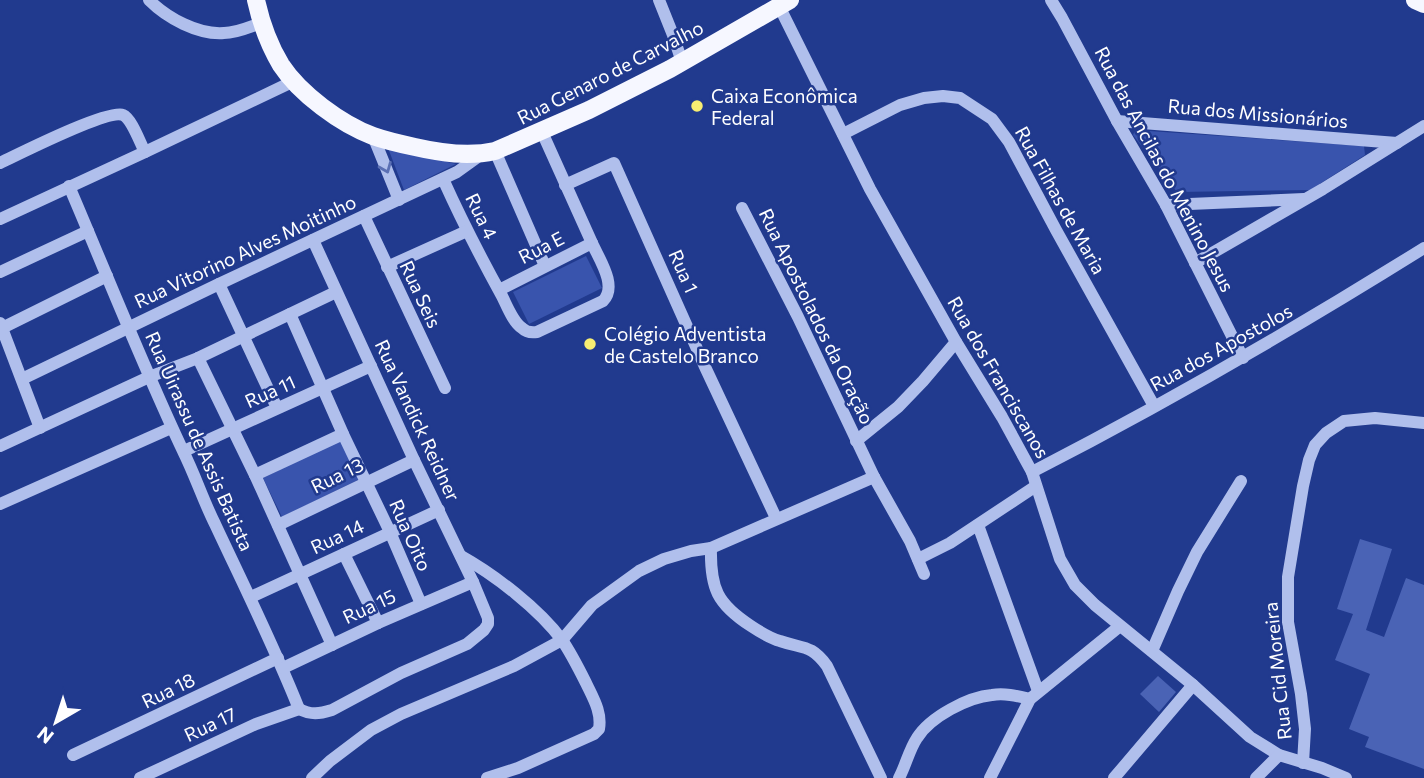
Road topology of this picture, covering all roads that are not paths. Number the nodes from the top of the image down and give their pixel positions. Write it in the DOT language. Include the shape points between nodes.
graph roads {
  1 [pos="149,0"];
  2 [pos="256,0"];
  3 [pos="659,0"];
  4 [pos="1051,0"];
  5 [pos="1415,0"];
  6 [pos="785,3"];
  7 [pos="1424,4"];
  8 [pos="261,23"];
  9 [pos="682,62"];
  10 [pos="293,81"];
  11 [pos="1117,121"];
  12 [pos="1424,126"];
  13 [pos="542,132"];
  14 [pos="843,134"];
  15 [pos="373,136"];
  16 [pos="1397,143"];
  17 [pos="145,152"];
  18 [pos="488,152"];
  19 [pos="0,163"];
  20 [pos="443,179"];
  21 [pos="565,185"];
  22 [pos="69,187"];
  23 [pos="1308,199"];
  24 [pos="399,200"];
  25 [pos="1166,205"];
  26 [pos="742,208"];
  27 [pos="364,216"];
  28 [pos="0,219"];
  29 [pos="88,231"];
  30 [pos="467,231"];
  31 [pos="313,240"];
  32 [pos="592,243"];
  33 [pos="1424,248"];
  34 [pos="1195,263"];
  35 [pos="545,266"];
  36 [pos="387,267"];
  37 [pos="0,272"];
  38 [pos="107,276"];
  39 [pos="219,284"];
  40 [pos="499,290"];
  41 [pos="337,292"];
  42 [pos="290,314"];
  43 [pos="1,325"];
  44 [pos="128,328"];
  45 [pos="537,332"];
  46 [pos="243,337"];
  47 [pos="956,342"];
  48 [pos="5,352"];
  49 [pos="198,358"];
  50 [pos="1243,358"];
  51 [pos="372,366"];
  52 [pos="149,377"];
  53 [pos="22,379"];
  54 [pos="445,388"];
  55 [pos="322,389"];
  56 [pos="1154,406"];
  57 [pos="277,408"];
  58 [pos="1424,424"];
  59 [pos="40,428"];
  60 [pos="171,428"];
  61 [pos="232,429"];
  62 [pos="342,434"];
  63 [pos="856,441"];
  64 [pos="0,446"];
  65 [pos="184,452"];
  66 [pos="414,460"];
  67 [pos="1032,472"];
  68 [pos="255,475"];
  69 [pos="874,477"];
  70 [pos="1241,481"];
  71 [pos="366,482"];
  72 [pos="1037,486"];
  73 [pos="0,504"];
  74 [pos="439,510"];
  75 [pos="776,518"];
  76 [pos="278,525"];
  77 [pos="978,525"];
  78 [pos="390,533"];
  79 [pos="711,548"];
  80 [pos="344,554"];
  81 [pos="460,556"];
  82 [pos="918,559"];
  83 [pos="300,574"];
  84 [pos="924,574"];
  85 [pos="473,582"];
  86 [pos="251,597"];
  87 [pos="421,604"];
  88 [pos="378,623"];
  89 [pos="1120,626"];
  90 [pos="562,640"];
  91 [pos="332,645"];
  92 [pos="1152,651"];
  93 [pos="281,663"];
  94 [pos="1193,685"];
  95 [pos="1034,695"];
  96 [pos="299,709"];
  97 [pos="73,755"];
  98 [pos="1279,755"];
  99 [pos="1304,762"];
  100 [pos="491,777"];
  101 [pos="140,778"];
  102 [pos="312,778"];
  103 [pos="881,778"];
  104 [pos="899,778"];
  105 [pos="990,778"];
  106 [pos="1114,778"];
  107 [pos="1256,778"];
  108 [pos="1346,778"];
  1 -- 8 [label="street" via="171,18 211,33"];
  2 -- 8 [label="main road"];
  3 -- 9 [label="street"];
  4 -- 11 [label="street, Rua das Ancilas do Menino Jesus"];
  5 -- 7 [label="main road"];
  6 -- 9 [label="main road, Rua Genaro de Carvalho"];
  6 -- 14 [label="street, Rua dos Franciscanos"];
  8 -- 10 [label="main road"];
  9 -- 13 [label="main road, Rua Genaro de Carvalho"];
  10 -- 15 [label="main road" via="334,115"];
  10 -- 17 [label="street"];
  11 -- 16 [label="street, Rua dos Missionários"];
  11 -- 25 [label="street, Rua das Ancilas do Menino Jesus"];
  12 -- 16 [label="street"];
  13 -- 18 [label="main road, Rua Genaro de Carvalho"];
  13 -- 21 [label="street"];
  14 -- 47 [label="street, Rua dos Franciscanos"];
  14 -- 56 [label="street, Rua Filhas de Maria" via="900,105 943,96 960,98 992,119"];
  15 -- 18 [label="main road" via="430,151"];
  15 -- 24 [label="street, one-way"];
  16 -- 23 [label="street"];
  17 -- 19 [label="street" via="130,121 122,115 106,116"];
  17 -- 22 [label="street"];
  18 -- 20 [label="street, Rua Vitorino Alves Moitinho"];
  18 -- 35 [label="street"];
  20 -- 24 [label="street, Rua Vitorino Alves Moitinho"];
  20 -- 30 [label="street, Rua 4"];
  21 -- 32 [label="street"];
  21 -- 75 [label="street, Rua 1" via="614,163"];
  22 -- 28 [label="street"];
  22 -- 29 [label="street, Rua Uirassu de Assis Batista"];
  23 -- 25 [label="street"];
  23 -- 34 [label="street"];
  24 -- 27 [label="street, Rua Vitorino Alves Moitinho"];
  25 -- 34 [label="street, Rua das Ancilas do Menino Jesus"];
  26 -- 63 [label="street, Rua Apostolados da Oração"];
  27 -- 31 [label="street, Rua Vitorino Alves Moitinho"];
  27 -- 36 [label="street, Rua Seis"];
  29 -- 37 [label="street"];
  29 -- 38 [label="street, Rua Uirassu de Assis Batista"];
  30 -- 36 [label="street"];
  30 -- 40 [label="street, Rua 4"];
  31 -- 39 [label="street, Rua Vitorino Alves Moitinho"];
  31 -- 41 [label="street, Rua Vandick Reidner"];
  32 -- 35 [label="street, Rua E"];
  32 -- 45 [label="street, Rua E" via="606,276 606,298"];
  33 -- 50 [label="street, Rua dos Apostolos"];
  34 -- 50 [label="street, Rua das Ancilas do Menino Jesus"];
  35 -- 40 [label="street, Rua E"];
  36 -- 54 [label="street, Rua Seis"];
  38 -- 43 [label="street"];
  38 -- 44 [label="street, Rua Uirassu de Assis Batista"];
  39 -- 44 [label="street, Rua Vitorino Alves Moitinho"];
  39 -- 46 [label="street"];
  40 -- 45 [label="street, Rua 4" via="520,328"];
  41 -- 42 [label="street"];
  41 -- 51 [label="street, Rua Vandick Reidner"];
  42 -- 46 [label="street"];
  42 -- 55 [label="street"];
  43 -- 48 [label="street"];
  44 -- 52 [label="street, Rua Uirassu de Assis Batista"];
  44 -- 53 [label="street, Rua Vitorino Alves Moitinho"];
  46 -- 49 [label="street"];
  46 -- 57 [label="street"];
  47 -- 63 [label="street" via="898,407"];
  47 -- 67 [label="street, Rua dos Franciscanos"];
  48 -- 53 [label="street"];
  49 -- 52 [label="street"];
  49 -- 61 [label="street"];
  50 -- 56 [label="street, Rua dos Apostolos"];
  51 -- 55 [label="street, Rua 11"];
  51 -- 66 [label="street, Rua Vandick Reidner"];
  52 -- 59 [label="street"];
  52 -- 60 [label="street, Rua Uirassu de Assis Batista"];
  53 -- 59 [label="street"];
  55 -- 57 [label="street, Rua 11"];
  55 -- 62 [label="street"];
  56 -- 67 [label="street, Rua dos Apostolos"];
  57 -- 61 [label="street, Rua 11"];
  58 -- 99 [label="street, Rua Cid Moreira" via="1375,418 1344,421 1315,445 1309,460 1288,577 1288,622 1301,694"];
  59 -- 64 [label="street"];
  60 -- 65 [label="street, Rua Uirassu de Assis Batista"];
  60 -- 73 [label="street"];
  61 -- 65 [label="street, Rua 11"];
  61 -- 68 [label="street"];
  62 -- 68 [label="street"];
  62 -- 71 [label="street, Rua Oito"];
  63 -- 69 [label="street, Rua Apostolados da Oração"];
  65 -- 86 [label="street, Rua Uirassu de Assis Batista"];
  66 -- 71 [label="street, Rua 13"];
  66 -- 74 [label="street, Rua Vandick Reidner"];
  67 -- 72 [label="street, Rua dos Franciscanos"];
  68 -- 76 [label="street"];
  69 -- 75 [label="street"];
  69 -- 82 [label="street, Rua Apostolados da Oração"];
  70 -- 92 [label="street" via="1197,552"];
  71 -- 76 [label="street, Rua 13"];
  71 -- 78 [label="street, Rua Oito"];
  72 -- 77 [label="street"];
  72 -- 89 [label="street, Rua dos Franciscanos" via="1068,574 1085,596"];
  74 -- 78 [label="street, Rua 14"];
  74 -- 81 [label="street, Rua Vandick Reidner"];
  75 -- 79 [label="street"];
  76 -- 83 [label="street"];
  77 -- 82 [label="street"];
  77 -- 95 [label="street"];
  78 -- 80 [label="street, Rua 14"];
  78 -- 87 [label="street, Rua Oito"];
  79 -- 90 [label="street" via="664,559 639,571 592,605"];
  79 -- 103 [label="street" via="713,581 735,616 763,634 804,646 822,659"];
  80 -- 83 [label="street, Rua 14"];
  80 -- 88 [label="street"];
  81 -- 85 [label="street, Rua Vandick Reidner"];
  81 -- 90 [label="street" via="514,593"];
  82 -- 84 [label="street, Rua Apostolados da Oração"];
  83 -- 86 [label="street, Rua 14"];
  83 -- 91 [label="street"];
  85 -- 87 [label="street, Rua 15"];
  85 -- 96 [label="street, Rua Vandick Reidner" via="488,624 467,644 332,710 313,714"];
  86 -- 93 [label="street, Rua Uirassu de Assis Batista"];
  87 -- 88 [label="street, Rua 15"];
  88 -- 91 [label="street, Rua 15"];
  89 -- 92 [label="street, Rua dos Franciscanos"];
  89 -- 95 [label="street"];
  90 -- 100 [label="street" via="600,713 599,729 586,739"];
  90 -- 102 [label="street" via="514,666 401,713 371,730"];
  91 -- 93 [label="street, Rua 15"];
  92 -- 94 [label="street, Rua dos Franciscanos"];
  93 -- 96 [label="street, Rua Uirassu de Assis Batista"];
  93 -- 97 [label="street, Rua 18"];
  94 -- 98 [label="street, Rua dos Franciscanos" via="1250,737"];
  94 -- 106 [label="street"];
  95 -- 104 [label="street" via="981,696 938,717 917,738"];
  95 -- 105 [label="street"];
  96 -- 101 [label="street, Rua 17"];
  98 -- 99 [label="street, Rua dos Franciscanos"];
  98 -- 107 [label="street"];
  99 -- 108 [label="street, Rua dos Franciscanos"];
}
